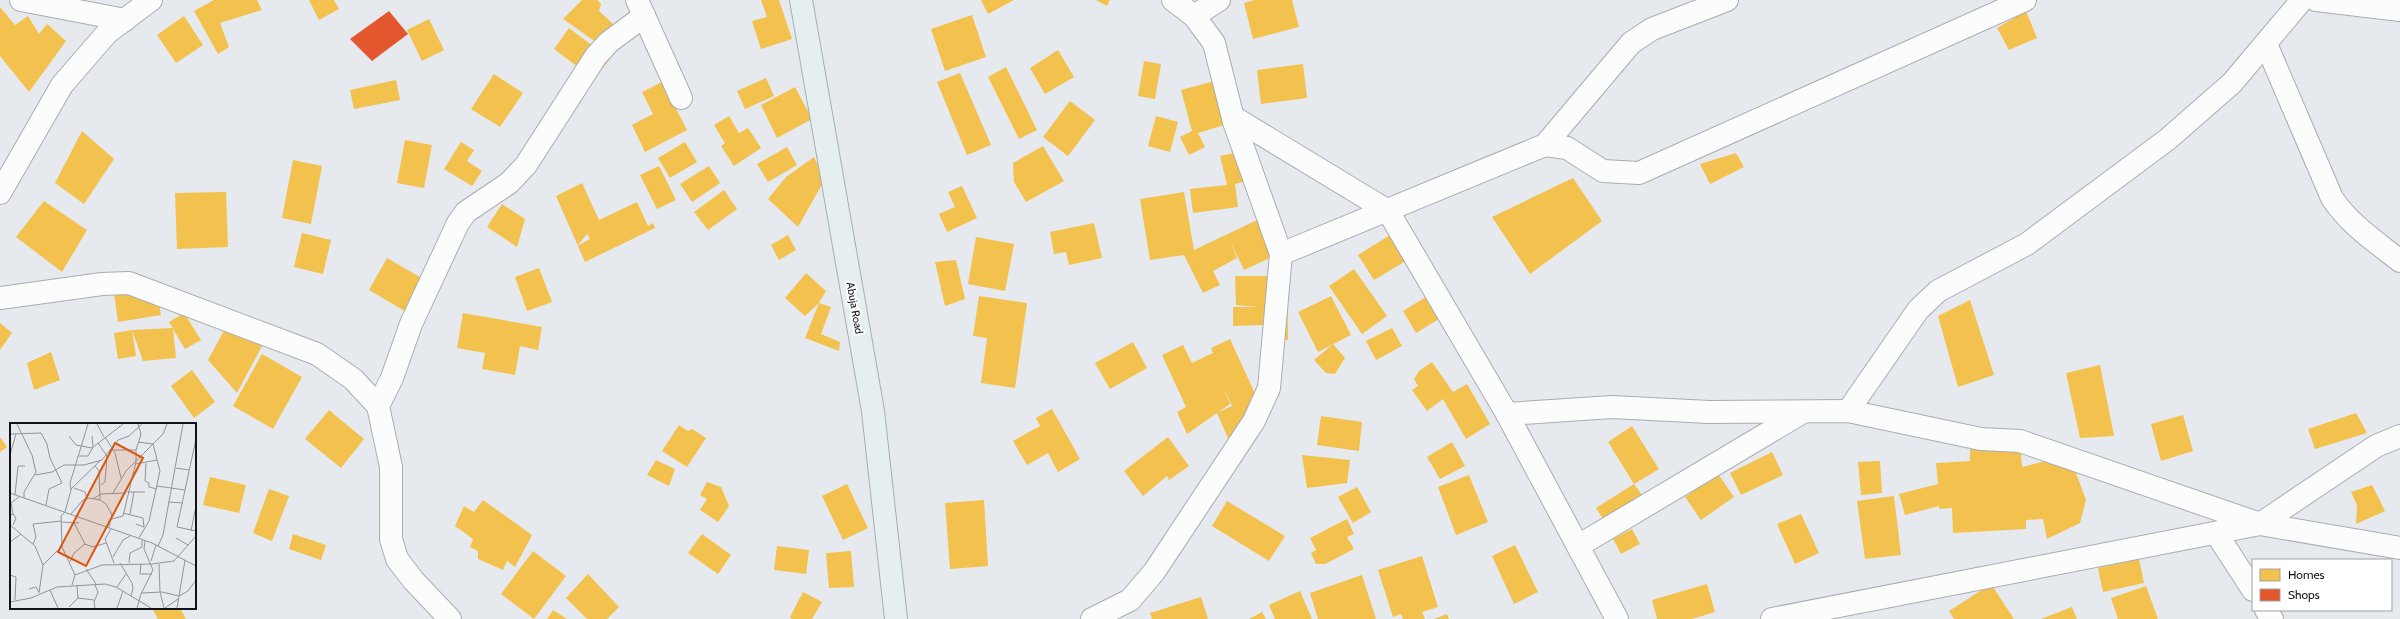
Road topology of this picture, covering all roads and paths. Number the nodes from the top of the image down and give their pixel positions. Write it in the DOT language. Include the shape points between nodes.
graph roads {
  1 [pos="21,0"];
  2 [pos="151,0"];
  3 [pos="801,0"];
  4 [pos="1174,0"];
  5 [pos="1219,0"];
  6 [pos="1727,0"];
  7 [pos="2025,0"];
  8 [pos="2302,0"];
  9 [pos="2316,0"];
  10 [pos="641,8"];
  11 [pos="2400,10"];
  12 [pos="1194,16"];
  13 [pos="125,20"];
  14 [pos="2266,44"];
  15 [pos="681,98"];
  16 [pos="1233,117"];
  17 [pos="1545,145"];
  18 [pos="0,193"];
  19 [pos="1388,211"];
  20 [pos="1281,254"];
  21 [pos="2400,261"];
  22 [pos="0,298"];
  23 [pos="378,406"];
  24 [pos="1805,411"];
  25 [pos="1848,411"];
  26 [pos="1507,414"];
  27 [pos="2400,436"];
  28 [pos="2260,524"];
  29 [pos="2216,532"];
  30 [pos="1578,546"];
  31 [pos="2400,548"];
  32 [pos="2252,588"];
  33 [pos="450,619"];
  34 [pos="896,619"];
  35 [pos="1092,619"];
  36 [pos="1616,619"];
  37 [pos="1772,619"];
  1 -- 13 [label="street"];
  2 -- 13 [label="street"];
  3 -- 34 [label="main road, Abuja Road" via="873,411"];
  4 -- 12 [label="street"];
  5 -- 12 [label="street"];
  6 -- 17 [label="street" via="1652,28 1631,43"];
  7 -- 17 [label="street" via="1639,173 1603,171 1567,148"];
  8 -- 14 [label="street"];
  9 -- 11 [label="street"];
  10 -- 15 [label="street"];
  10 -- 23 [label="street" via="596,56 526,165 509,183 466,212 458,223 411,324 392,378"];
  12 -- 16 [label="street" via="1214,43"];
  13 -- 18 [label="street" via="108,33 62,85"];
  14 -- 21 [label="street" via="2332,198 2340,211"];
  14 -- 25 [label="street" via="2232,83 2168,139 2027,244 1938,291 1918,310"];
  16 -- 19 [label="street"];
  16 -- 20 [label="street"];
  17 -- 19 [label="street"];
  19 -- 20 [label="street"];
  19 -- 26 [label="street"];
  20 -- 35 [label="street" via="1269,388 1254,421 1154,572 1130,600"];
  22 -- 23 [label="street" via="102,284 129,283 316,354 353,379"];
  23 -- 33 [label="street" via="391,467 391,538 397,560"];
  24 -- 25 [label="street"];
  24 -- 26 [label="street" via="1709,412 1612,407"];
  24 -- 30 [label="street"];
  25 -- 28 [label="street" via="1981,439 2020,441"];
  26 -- 30 [label="street"];
  27 -- 28 [label="street" via="2376,446"];
  28 -- 29 [label="street"];
  28 -- 31 [label="street"];
  29 -- 32 [label="street"];
  29 -- 37 [label="street"];
  30 -- 36 [label="street"];
}
